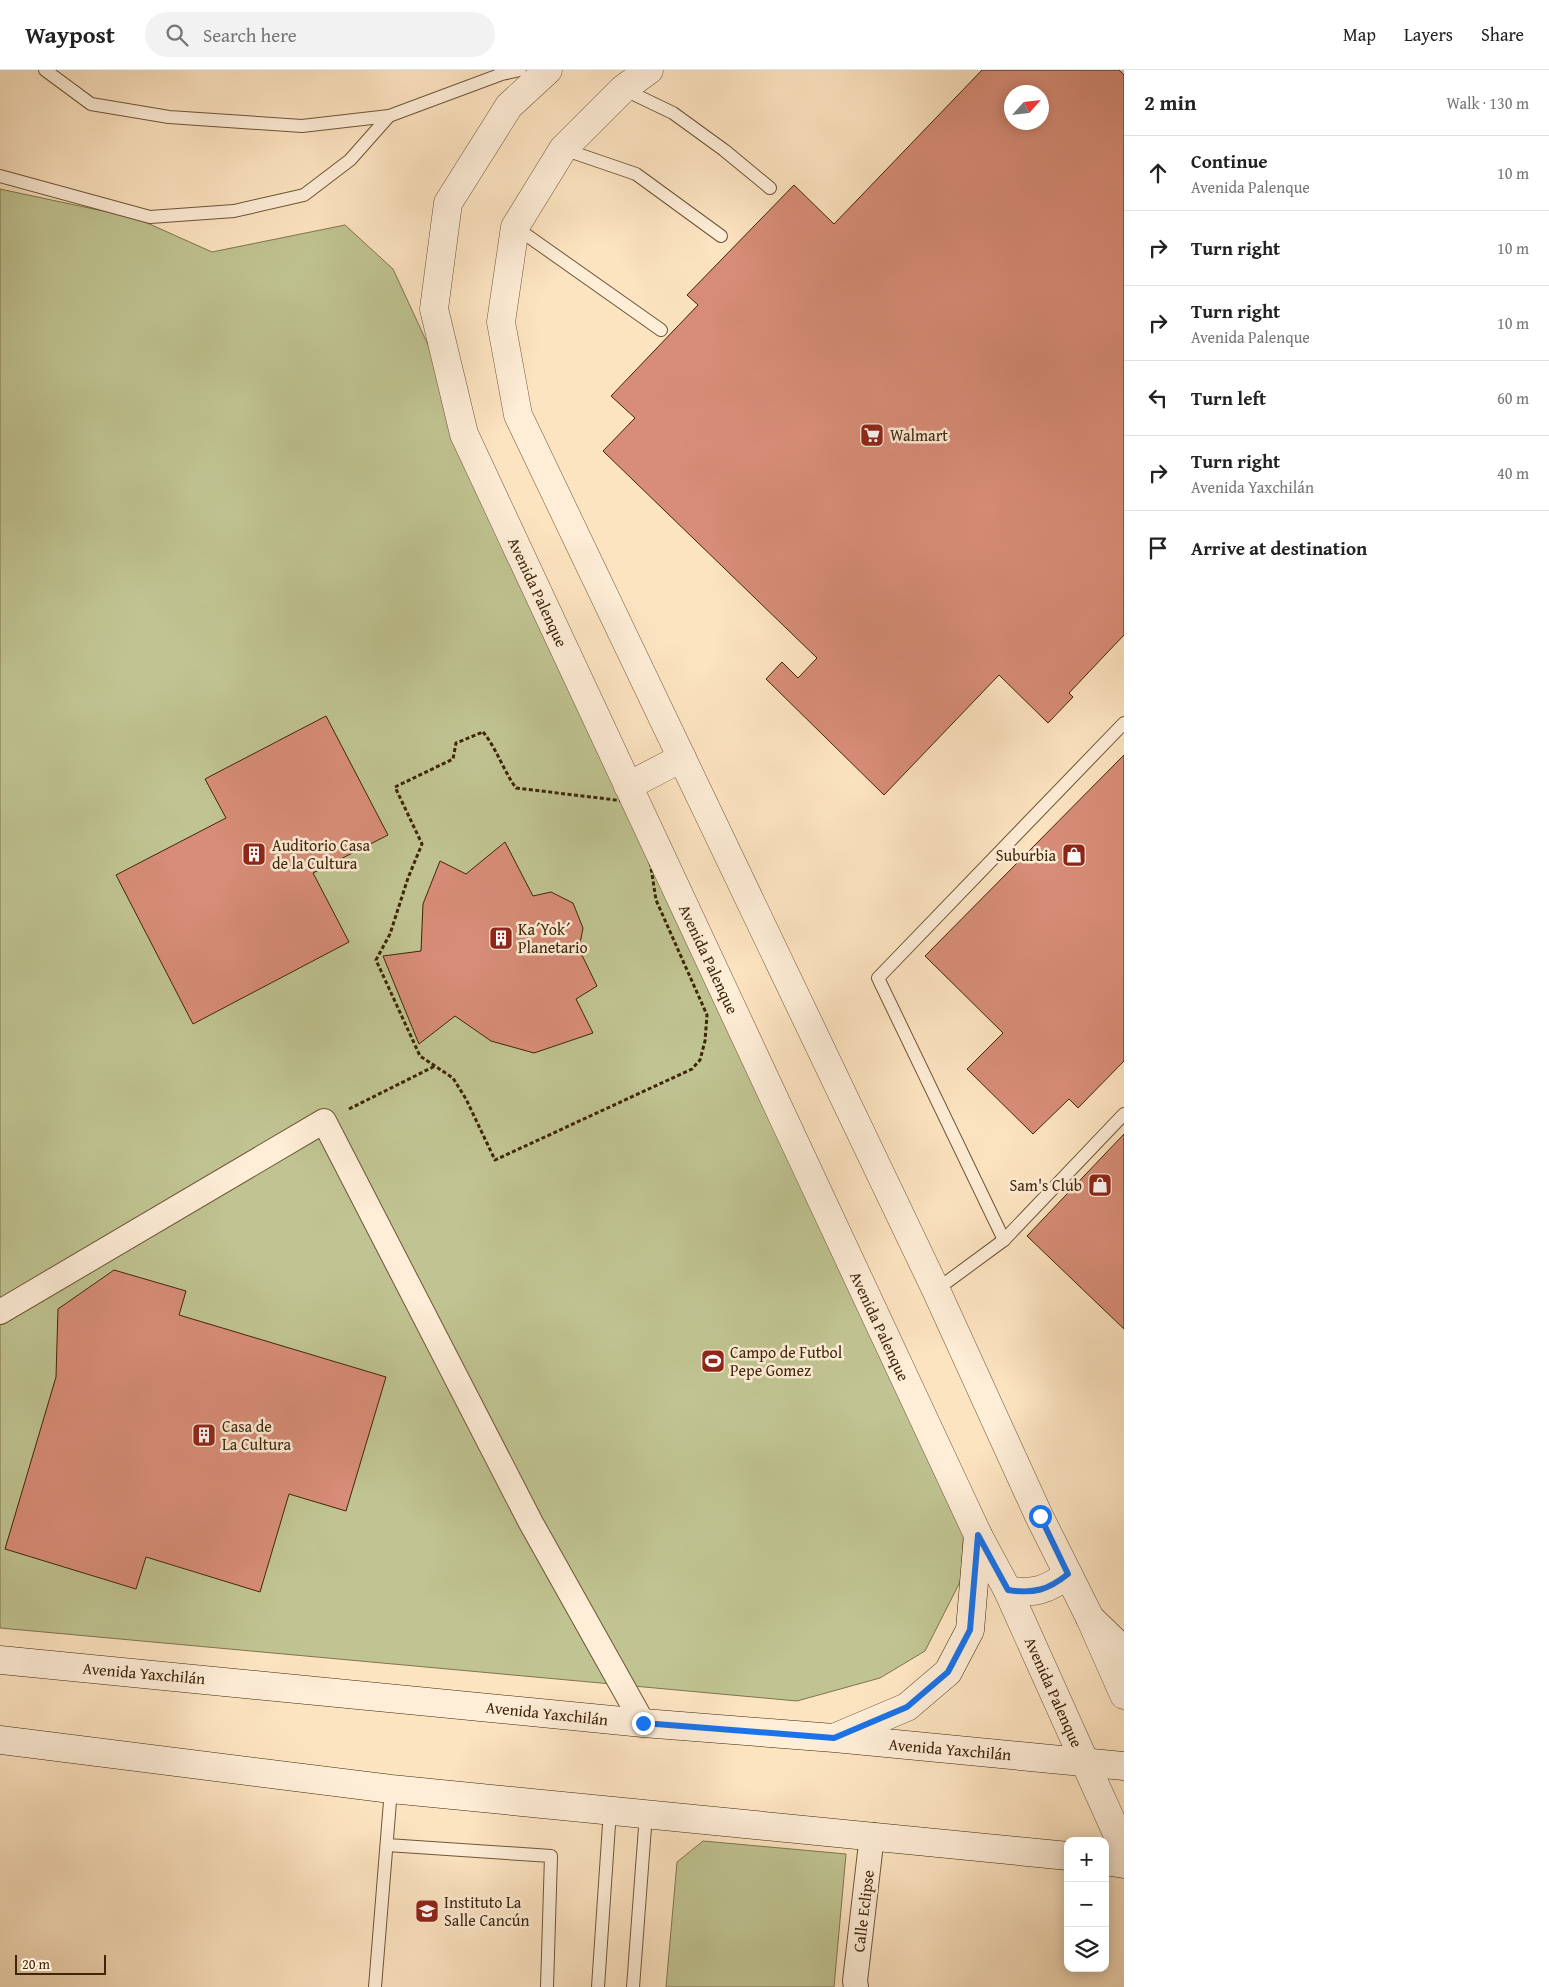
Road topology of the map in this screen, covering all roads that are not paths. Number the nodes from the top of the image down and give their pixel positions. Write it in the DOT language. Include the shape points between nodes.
graph roads {
  1 [pos="45,70"];
  2 [pos="520,70"];
  3 [pos="548,70"];
  4 [pos="649,70"];
  5 [pos="623,89"];
  6 [pos="389,116"];
  7 [pos="563,149"];
  8 [pos="0,176"];
  9 [pos="770,188"];
  10 [pos="515,227"];
  11 [pos="721,236"];
  12 [pos="661,330"];
  13 [pos="1124,723"];
  14 [pos="682,758"];
  15 [pos="628,786"];
  16 [pos="1124,1114"];
  17 [pos="1004,1240"];
  18 [pos="936,1290"];
  19 [pos="0,1312"];
  20 [pos="978,1535"];
  21 [pos="1068,1574"];
  22 [pos="1008,1590"];
  23 [pos="1090,1618"];
  24 [pos="1124,1652"];
  25 [pos="0,1660"];
  26 [pos="1124,1695"];
  27 [pos="643,1723"];
  28 [pos="834,1738"];
  29 [pos="0,1740"];
  30 [pos="1085,1762"];
  31 [pos="1124,1766"];
  32 [pos="391,1789"];
  33 [pos="610,1810"];
  34 [pos="646,1814"];
  35 [pos="872,1835"];
  36 [pos="387,1845"];
  37 [pos="1124,1849"];
  38 [pos="1064,1856"];
  39 [pos="1109,1862"];
  40 [pos="1124,1864"];
  41 [pos="375,1987"];
  42 [pos="546,1987"];
  43 [pos="598,1987"];
  44 [pos="633,1987"];
  45 [pos="856,1987"];
  1 -- 6 [label="lane" via="91,104 169,117 302,126"];
  2 -- 6 [label="lane"];
  3 -- 15 [label="street, Avenida Palenque" via="509,106 448,203 434,308 464,434"];
  4 -- 5 [label="street"];
  5 -- 7 [label="street"];
  5 -- 9 [label="lane" via="673,113"];
  6 -- 8 [label="lane" via="350,160 304,195 234,211 150,217"];
  7 -- 10 [label="street"];
  7 -- 11 [label="lane" via="636,174"];
  10 -- 12 [label="lane"];
  10 -- 14 [label="street" via="501,322 518,415"];
  13 -- 17 [label="lane" via="878,978"];
  14 -- 15 [label="street"];
  14 -- 18 [label="street"];
  15 -- 20 [label="street, Avenida Palenque"];
  16 -- 17 [label="lane"];
  17 -- 18 [label="lane"];
  18 -- 21 [label="street"];
  19 -- 27 [label="street" via="324,1121 531,1523"];
  20 -- 22 [label="street, Avenida Palenque"];
  20 -- 28 [label="street" via="970,1630 948,1672 907,1707"];
  21 -- 22 [label="street" via="1040,1590 1024,1593"];
  21 -- 23 [label="street"];
  22 -- 30 [label="street, Avenida Palenque"];
  23 -- 24 [label="street"];
  23 -- 26 [label="street"];
  25 -- 27 [label="street, Avenida Yaxchilán"];
  27 -- 28 [label="street, Avenida Yaxchilán"];
  28 -- 30 [label="street, Avenida Yaxchilán"];
  29 -- 32 [label="street"];
  30 -- 31 [label="street, Avenida Yaxchilán"];
  30 -- 37 [label="street, Avenida Palenque"];
  32 -- 33 [label="street"];
  32 -- 36 [label="lane"];
  33 -- 34 [label="street"];
  33 -- 43 [label="lane"];
  34 -- 35 [label="street"];
  34 -- 44 [label="lane"];
  35 -- 38 [label="street"];
  35 -- 45 [label="street, Calle Eclipse"];
  36 -- 41 [label="lane"];
  36 -- 42 [label="lane" via="551,1856"];
  39 -- 40 [label="street"];
}
